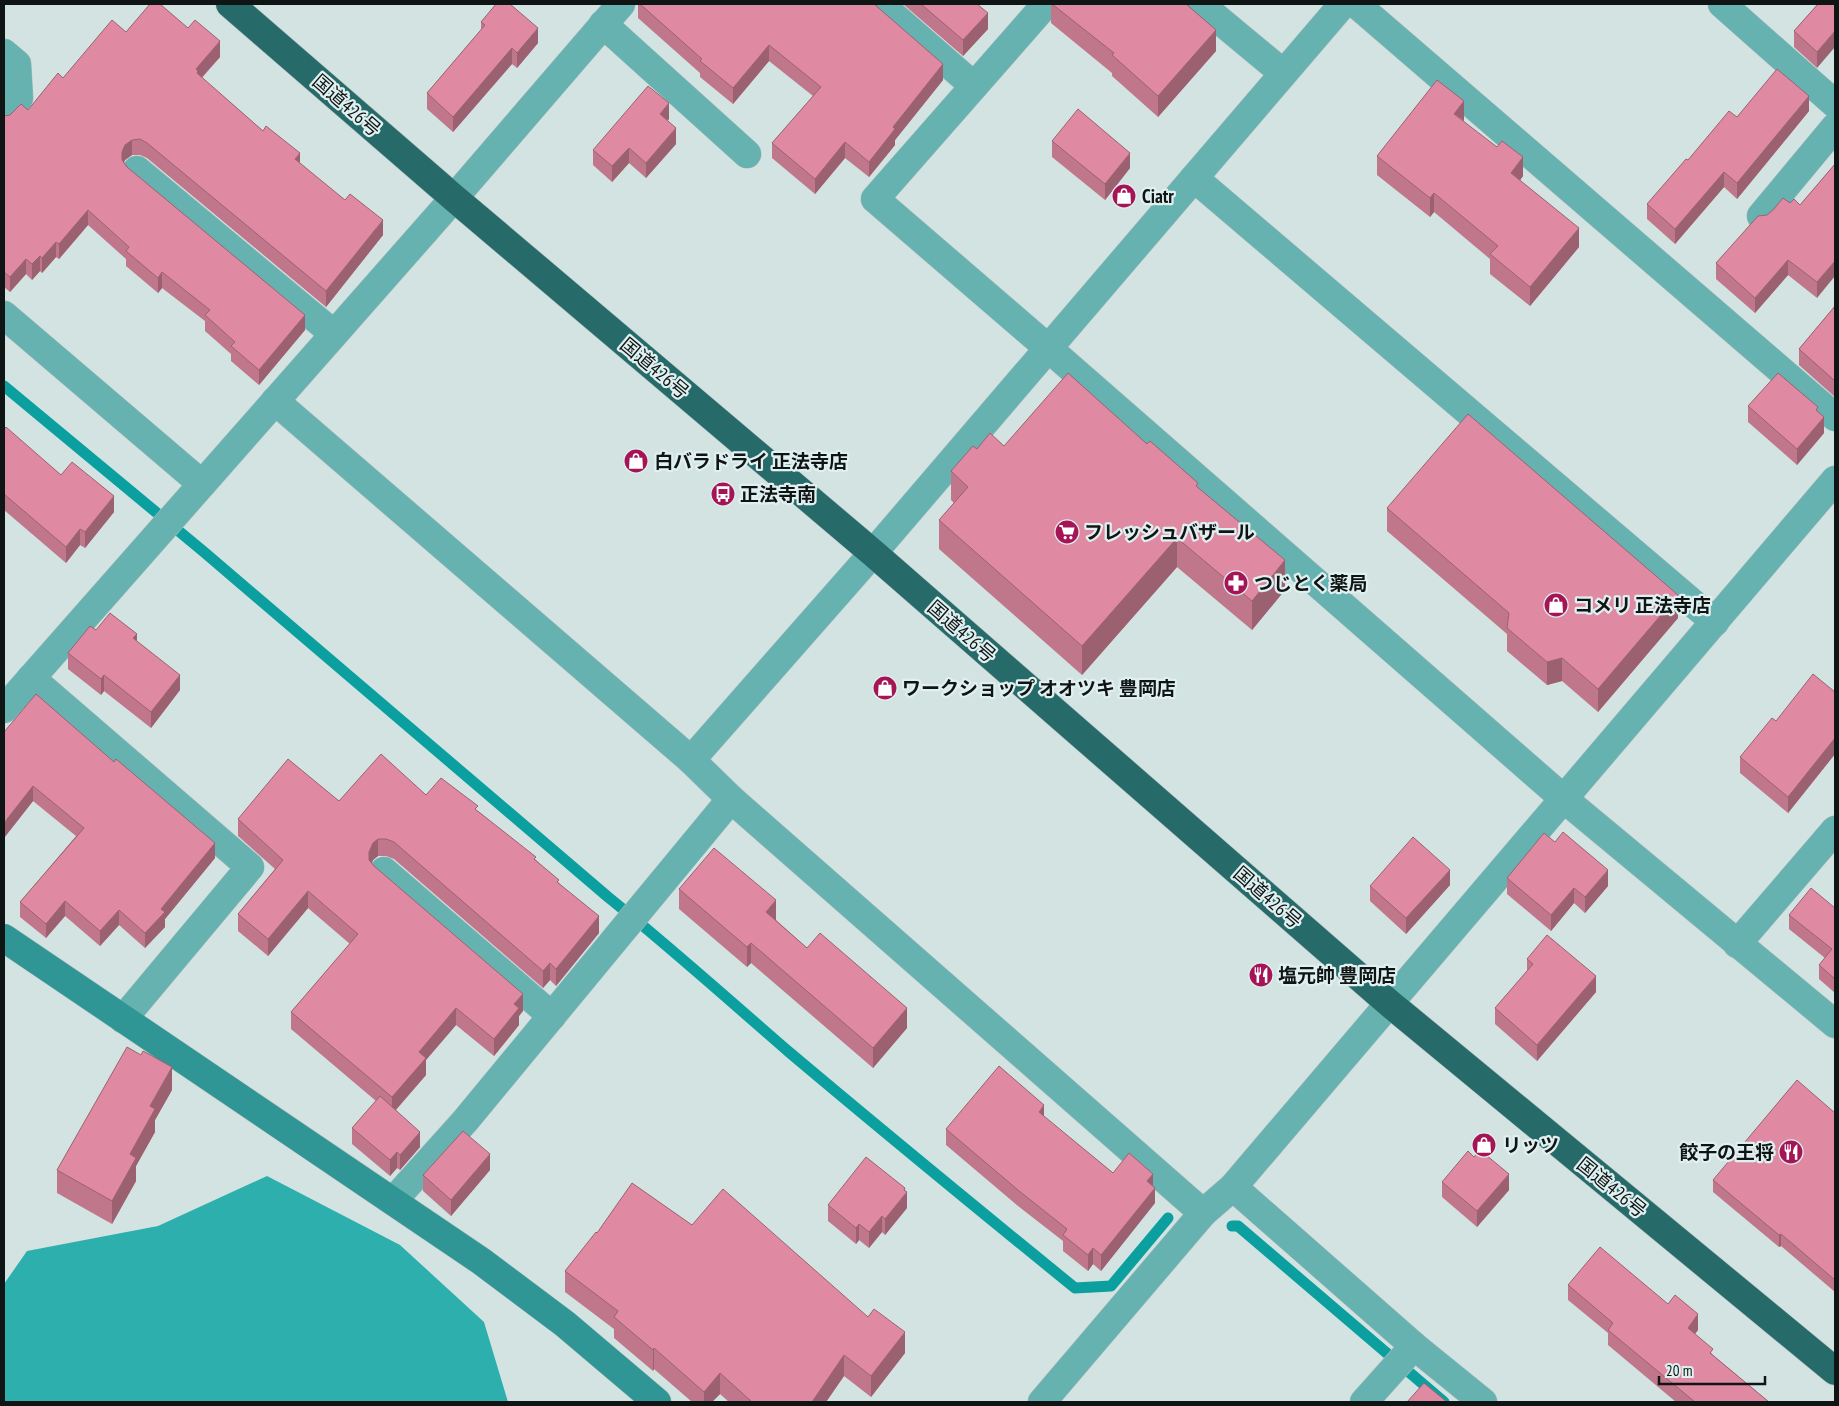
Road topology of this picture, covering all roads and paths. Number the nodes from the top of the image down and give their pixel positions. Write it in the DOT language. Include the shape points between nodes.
graph roads {
  1 [pos="230,4"];
  2 [pos="621,4"];
  3 [pos="880,4"];
  4 [pos="1046,4"];
  5 [pos="1200,4"];
  6 [pos="1343,4"];
  7 [pos="1356,4"];
  8 [pos="1722,4"];
  9 [pos="603,24"];
  10 [pos="4,53"];
  11 [pos="1283,73"];
  12 [pos="974,86"];
  13 [pos="1835,104"];
  14 [pos="4,116"];
  15 [pos="1835,127"];
  16 [pos="747,154"];
  17 [pos="137,170"];
  18 [pos="1194,178"];
  19 [pos="454,198"];
  20 [pos="1761,216"];
  21 [pos="4,315"];
  22 [pos="334,334"];
  23 [pos="1048,348"];
  24 [pos="275,401"];
  25 [pos="1835,417"];
  26 [pos="1835,480"];
  27 [pos="202,484"];
  28 [pos="873,553"];
  29 [pos="1714,622"];
  30 [pos="30,678"];
  31 [pos="4,709"];
  32 [pos="691,760"];
  33 [pos="1564,799"];
  34 [pos="731,800"];
  35 [pos="1835,830"];
  36 [pos="384,871"];
  37 [pos="4,938"];
  38 [pos="1737,944"];
  39 [pos="1389,1004"];
  40 [pos="552,1016"];
  41 [pos="123,1018"];
  42 [pos="1835,1024"];
  43 [pos="1233,1187"];
  44 [pos="394,1201"];
  45 [pos="1203,1213"];
  46 [pos="1414,1346"];
  47 [pos="1835,1371"];
  48 [pos="657,1402"];
  49 [pos="1042,1402"];
  50 [pos="1364,1402"];
  51 [pos="1483,1402"];
  1 -- 19 [label="highway, 国道426号"];
  2 -- 9 [label="street"];
  3 -- 12 [label="street"];
  4 -- 12 [label="street"];
  5 -- 11 [label="street"];
  6 -- 11 [label="street"];
  7 -- 25 [label="street"];
  8 -- 13 [label="street"];
  9 -- 16 [label="street"];
  9 -- 19 [label="street"];
  10 -- 14 [label="street" via="17,64 19,98"];
  11 -- 18 [label="street"];
  12 -- 23 [label="street" via="875,199"];
  15 -- 20 [label="street"];
  17 -- 22 [label="street"];
  18 -- 23 [label="street"];
  18 -- 29 [label="street"];
  19 -- 22 [label="street"];
  19 -- 28 [label="highway, 国道426号"];
  21 -- 27 [label="street"];
  22 -- 24 [label="street"];
  23 -- 28 [label="street"];
  23 -- 33 [label="street"];
  24 -- 27 [label="street"];
  24 -- 32 [label="street"];
  26 -- 29 [label="street"];
  27 -- 30 [label="street"];
  28 -- 32 [label="street"];
  28 -- 39 [label="highway, 国道426号"];
  29 -- 33 [label="street"];
  30 -- 31 [label="street"];
  30 -- 41 [label="street" via="250,866"];
  32 -- 34 [label="street"];
  33 -- 38 [label="street"];
  33 -- 39 [label="street"];
  34 -- 40 [label="street"];
  34 -- 45 [label="street"];
  35 -- 38 [label="street"];
  36 -- 40 [label="street"];
  37 -- 41 [label="street"];
  38 -- 42 [label="street"];
  39 -- 43 [label="street"];
  39 -- 47 [label="highway, 国道426号"];
  40 -- 44 [label="street"];
  41 -- 44 [label="street"];
  43 -- 45 [label="street"];
  43 -- 46 [label="street"];
  44 -- 48 [label="street" via="565,1324"];
  45 -- 49 [label="street"];
  46 -- 50 [label="street"];
  46 -- 51 [label="street"];
}
